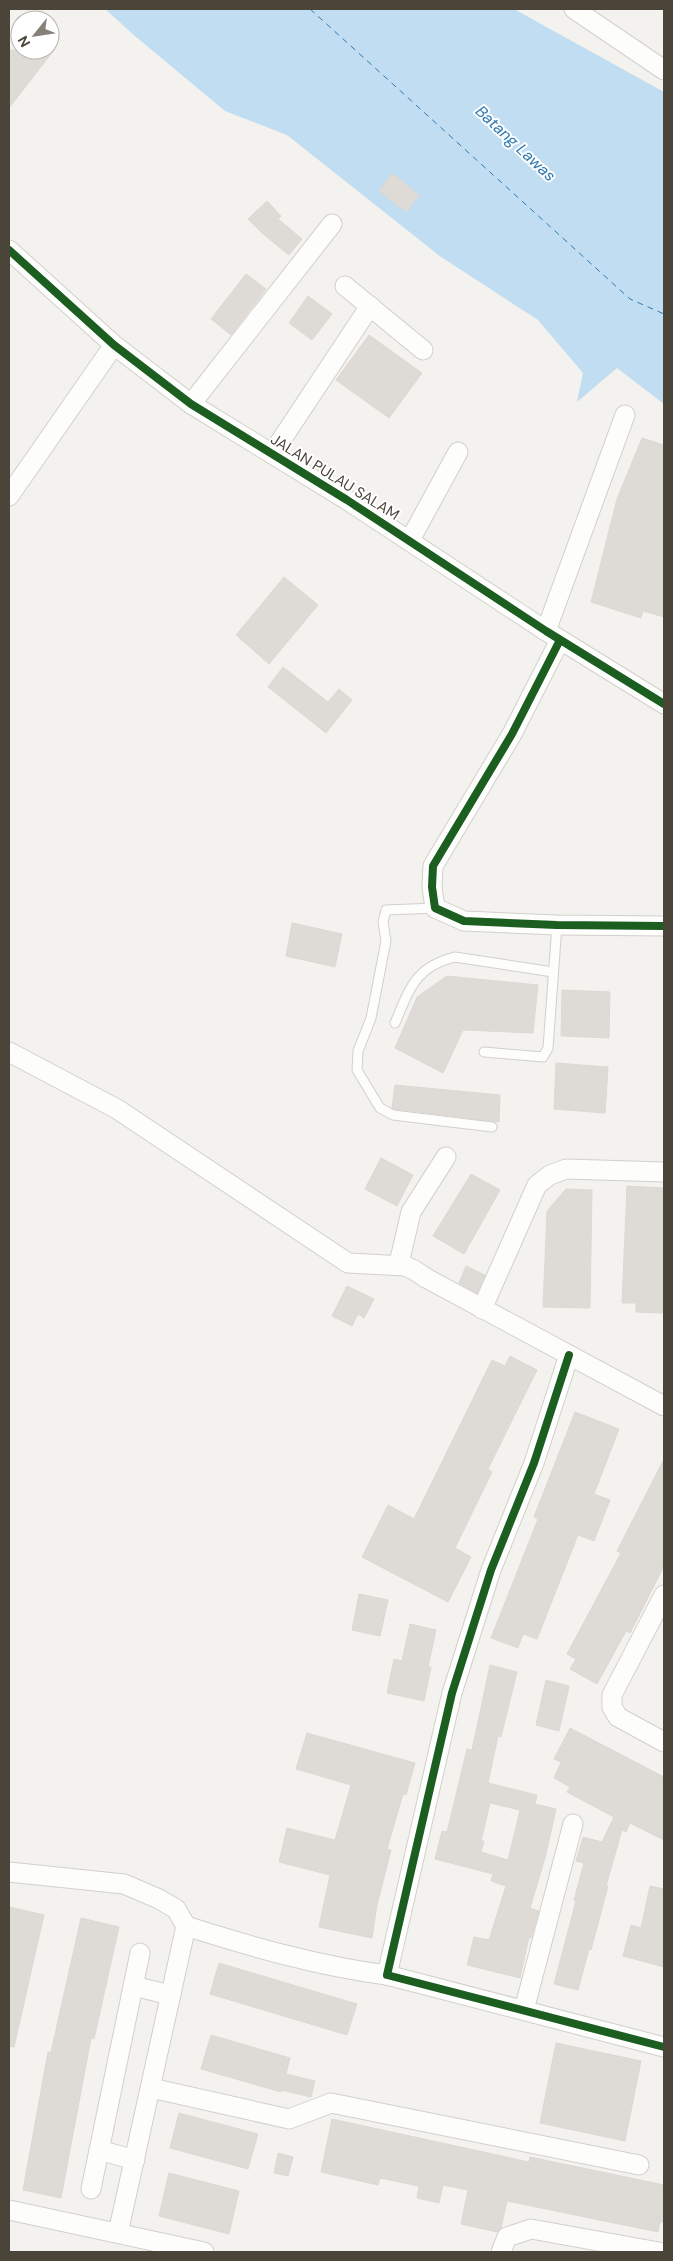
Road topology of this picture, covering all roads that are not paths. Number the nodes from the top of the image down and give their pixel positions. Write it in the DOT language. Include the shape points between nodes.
graph roads {
  1 [pos="574,9"];
  2 [pos="664,70"];
  3 [pos="332,224"];
  4 [pos="9,250"];
  5 [pos="345,286"];
  6 [pos="370,306"];
  7 [pos="114,345"];
  8 [pos="423,350"];
  9 [pos="190,404"];
  10 [pos="625,415"];
  11 [pos="458,452"];
  12 [pos="272,454"];
  13 [pos="9,496"];
  14 [pos="410,540"];
  15 [pos="553,635"];
  16 [pos="664,704"];
  17 [pos="435,908"];
  18 [pos="556,926"];
  19 [pos="664,926"];
  20 [pos="553,972"];
  21 [pos="395,1023"];
  22 [pos="9,1052"];
  23 [pos="484,1052"];
  24 [pos="492,1127"];
  25 [pos="446,1157"];
  26 [pos="664,1172"];
  27 [pos="405,1266"];
  28 [pos="482,1309"];
  29 [pos="569,1355"];
  30 [pos="664,1406"];
  31 [pos="664,1595"];
  32 [pos="664,1742"];
  33 [pos="572,1824"];
  34 [pos="9,1872"];
  35 [pos="186,1926"];
  36 [pos="140,1953"];
  37 [pos="387,1975"];
  38 [pos="133,1986"];
  39 [pos="171,1995"];
  40 [pos="524,2010"];
  41 [pos="663,2041"];
  42 [pos="151,2088"];
  43 [pos="99,2150"];
  44 [pos="135,2160"];
  45 [pos="639,2166"];
  46 [pos="91,2189"];
  47 [pos="9,2210"];
  48 [pos="118,2234"];
  49 [pos="204,2252"];
  50 [pos="501,2252"];
  51 [pos="659,2252"];
  1 -- 2 [label="street"];
  3 -- 9 [label="street"];
  4 -- 7 [label="street, JALAN PULAU SALAM"];
  5 -- 6 [label="street"];
  6 -- 8 [label="street"];
  6 -- 12 [label="street"];
  7 -- 9 [label="street, JALAN PULAU SALAM"];
  7 -- 13 [label="street"];
  9 -- 12 [label="street, JALAN PULAU SALAM"];
  10 -- 15 [label="street"];
  11 -- 14 [label="street"];
  12 -- 14 [label="street, JALAN PULAU SALAM"];
  14 -- 15 [label="street, JALAN PULAU SALAM"];
  15 -- 16 [label="street, JALAN PULAU SALAM"];
  15 -- 17 [label="street" via="512,734 433,866"];
  17 -- 18 [label="street" via="464,921"];
  17 -- 24 [label="lane" via="386,910 383,922 386,941 371,1018 358,1051 357,1070 380,1108 393,1116"];
  18 -- 19 [label="street"];
  18 -- 20 [label="lane"];
  20 -- 21 [label="lane" via="456,957 442,960 412,984"];
  20 -- 23 [label="lane" via="548,1048 543,1057"];
  22 -- 27 [label="street" via="117,1109 348,1262"];
  25 -- 27 [label="street" via="411,1212 400,1259"];
  26 -- 28 [label="street" via="566,1169 550,1175 538,1185"];
  27 -- 28 [label="street"];
  28 -- 29 [label="street"];
  29 -- 30 [label="street"];
  29 -- 37 [label="street" via="534,1463 491,1570 452,1693"];
  31 -- 32 [label="street" via="612,1695 612,1707 618,1717"];
  33 -- 40 [label="street"];
  34 -- 35 [label="street" via="124,1884 176,1909"];
  35 -- 37 [label="street" via="256,1949 348,1970"];
  35 -- 39 [label="street"];
  36 -- 38 [label="street"];
  37 -- 40 [label="street"];
  38 -- 39 [label="street"];
  38 -- 43 [label="street"];
  39 -- 42 [label="street"];
  40 -- 41 [label="street"];
  42 -- 44 [label="street"];
  42 -- 45 [label="street" via="289,2119 330,2103"];
  43 -- 44 [label="street"];
  43 -- 46 [label="street"];
  44 -- 48 [label="street"];
  47 -- 48 [label="street"];
  48 -- 49 [label="street"];
  50 -- 51 [label="street" via="507,2237 531,2229"];
}
